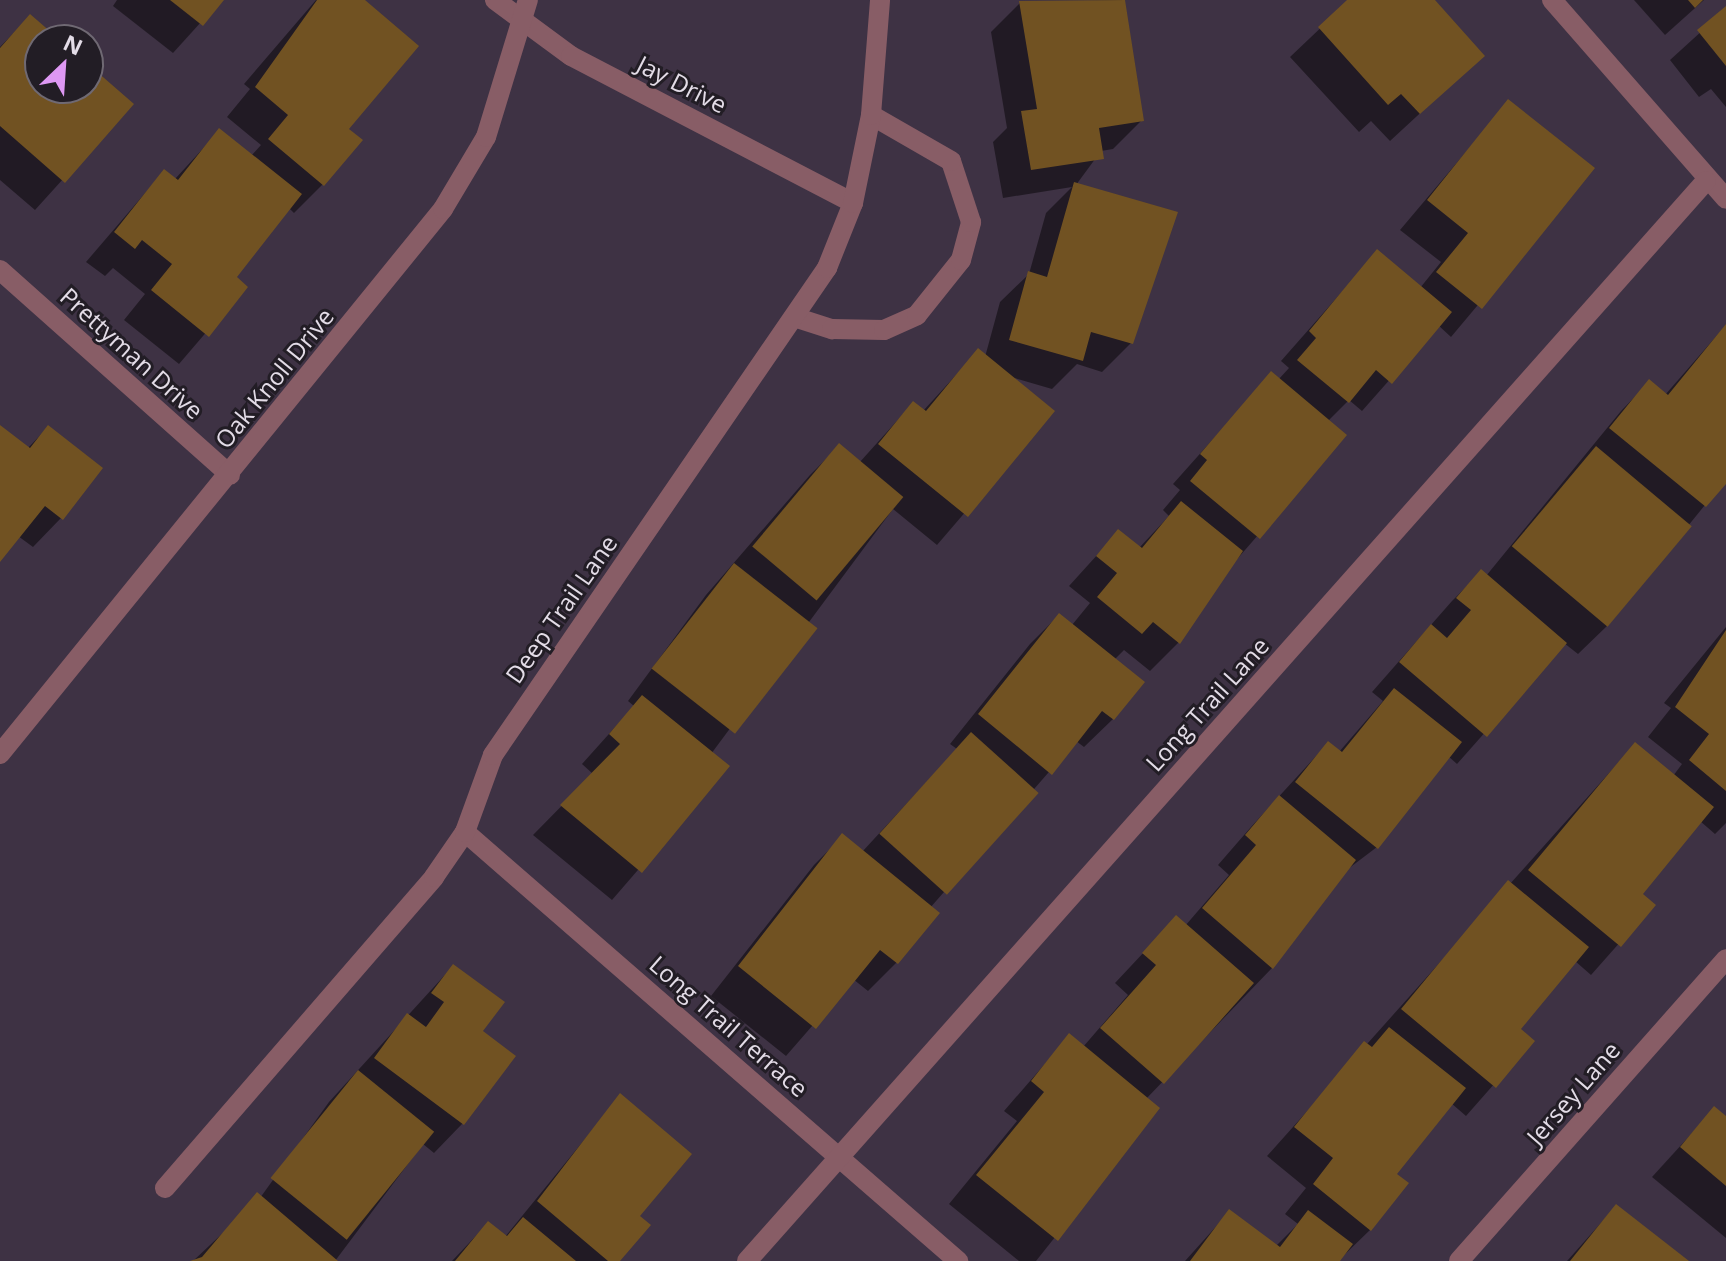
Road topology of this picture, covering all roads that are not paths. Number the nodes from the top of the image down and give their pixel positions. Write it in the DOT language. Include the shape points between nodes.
graph roads {
  1 [pos="495,0"];
  2 [pos="528,0"];
  3 [pos="880,0"];
  4 [pos="1552,0"];
  5 [pos="523,26"];
  6 [pos="871,115"];
  7 [pos="1706,181"];
  8 [pos="1726,199"];
  9 [pos="853,203"];
  10 [pos="0,270"];
  11 [pos="794,317"];
  12 [pos="230,475"];
  13 [pos="0,754"];
  14 [pos="465,832"];
  15 [pos="1726,959"];
  16 [pos="840,1157"];
  17 [pos="165,1188"];
  18 [pos="747,1261"];
  19 [pos="958,1261"];
  20 [pos="1459,1261"];
  1 -- 5 [label="street, Jay Drive"];
  2 -- 5 [label="street, Oak Knoll Drive"];
  3 -- 6 [label="street, Deep Trail Lane"];
  4 -- 7 [label="street"];
  5 -- 9 [label="street, Jay Drive"];
  5 -- 12 [label="street, Oak Knoll Drive" via="486,137 443,209"];
  6 -- 9 [label="street, Deep Trail Lane"];
  6 -- 11 [label="street" via="951,161 971,222 961,260 917,315 884,330 832,329"];
  7 -- 8 [label="street"];
  7 -- 16 [label="street, Long Trail Lane"];
  9 -- 11 [label="street, Deep Trail Lane" via="827,268"];
  10 -- 12 [label="street, Prettyman Drive"];
  11 -- 14 [label="street, Deep Trail Lane" via="493,755"];
  12 -- 13 [label="street, Oak Knoll Drive"];
  14 -- 16 [label="street, Long Trail Terrace"];
  14 -- 17 [label="street, Deep Trail Lane" via="434,877"];
  15 -- 20 [label="street, Jersey Lane"];
  16 -- 18 [label="street, Long Trail Lane"];
  16 -- 19 [label="street, Long Trail Terrace"];
}
